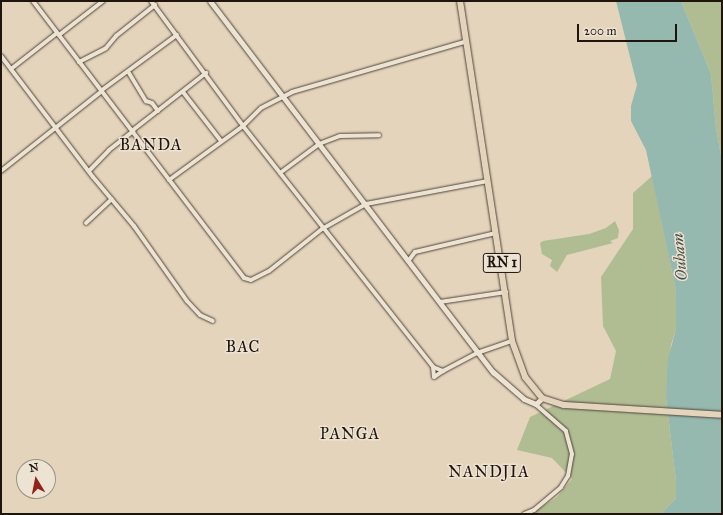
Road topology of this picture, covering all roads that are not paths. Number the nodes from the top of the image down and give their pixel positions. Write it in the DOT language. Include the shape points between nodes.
graph roads {
  1 [pos="33,1"];
  2 [pos="103,1"];
  3 [pos="210,1"];
  4 [pos="460,1"];
  5 [pos="153,3"];
  6 [pos="58,34"];
  7 [pos="178,35"];
  8 [pos="467,41"];
  9 [pos="1,56"];
  10 [pos="79,62"];
  11 [pos="11,69"];
  12 [pos="129,73"];
  13 [pos="206,73"];
  14 [pos="102,91"];
  15 [pos="183,92"];
  16 [pos="284,98"];
  17 [pos="158,111"];
  18 [pos="243,126"];
  19 [pos="57,129"];
  20 [pos="133,130"];
  21 [pos="379,135"];
  22 [pos="221,141"];
  23 [pos="319,144"];
  24 [pos="1,171"];
  25 [pos="88,171"];
  26 [pos="280,173"];
  27 [pos="169,180"];
  28 [pos="488,181"];
  29 [pos="112,199"];
  30 [pos="366,204"];
  31 [pos="86,223"];
  32 [pos="322,229"];
  33 [pos="496,233"];
  34 [pos="403,252"];
  35 [pos="415,252"];
  36 [pos="408,260"];
  37 [pos="506,292"];
  38 [pos="440,302"];
  39 [pos="213,321"];
  40 [pos="512,341"];
  41 [pos="477,353"];
  42 [pos="433,367"];
  43 [pos="443,371"];
  44 [pos="542,398"];
  45 [pos="535,404"];
  46 [pos="722,415"];
  47 [pos="524,514"];
  1 -- 6 [label="street"];
  2 -- 6 [label="street"];
  3 -- 16 [label="street"];
  4 -- 8 [label="main road, RN 1"];
  5 -- 7 [label="street"];
  5 -- 10 [label="street" via="106,48"];
  6 -- 10 [label="street"];
  6 -- 11 [label="street"];
  7 -- 12 [label="street"];
  7 -- 13 [label="street"];
  8 -- 16 [label="street" via="302,88"];
  8 -- 28 [label="main road, RN 1"];
  9 -- 11 [label="street"];
  10 -- 14 [label="street"];
  11 -- 19 [label="street"];
  12 -- 14 [label="street"];
  12 -- 17 [label="street" via="146,101 152,103"];
  13 -- 15 [label="street"];
  13 -- 18 [label="street"];
  14 -- 19 [label="street"];
  14 -- 20 [label="street"];
  15 -- 17 [label="street"];
  15 -- 22 [label="street"];
  16 -- 18 [label="street" via="261,108"];
  16 -- 23 [label="street"];
  17 -- 20 [label="street"];
  18 -- 22 [label="street"];
  18 -- 26 [label="street"];
  19 -- 24 [label="street" via="32,145"];
  19 -- 25 [label="street"];
  20 -- 25 [label="street"];
  20 -- 27 [label="street"];
  21 -- 23 [label="street" via="340,136"];
  22 -- 27 [label="street"];
  23 -- 26 [label="street"];
  23 -- 30 [label="street"];
  25 -- 29 [label="street"];
  26 -- 32 [label="street"];
  27 -- 32 [label="street" via="244,278 251,280 269,271"];
  28 -- 30 [label="street"];
  28 -- 33 [label="main road, RN 1"];
  29 -- 31 [label="street"];
  29 -- 39 [label="street" via="200,315"];
  30 -- 32 [label="street"];
  30 -- 34 [label="street"];
  32 -- 42 [label="street"];
  33 -- 35 [label="street"];
  33 -- 37 [label="main road, RN 1"];
  34 -- 35 [label="street"];
  34 -- 36 [label="street"];
  35 -- 36 [label="street"];
  36 -- 38 [label="street"];
  37 -- 38 [label="street"];
  37 -- 40 [label="main road, RN 1"];
  38 -- 41 [label="street"];
  40 -- 41 [label="street"];
  40 -- 44 [label="main road, RN 1" via="525,377"];
  41 -- 43 [label="street"];
  41 -- 45 [label="street" via="496,376 516,394"];
  42 -- 43 [label="street"];
  42 -- 43 [label="street" via="434,377"];
  44 -- 45 [label="street"];
  44 -- 46 [label="main road" via="564,405"];
  45 -- 47 [label="street" via="566,431 572,454 568,476 561,487 534,510"];
}
